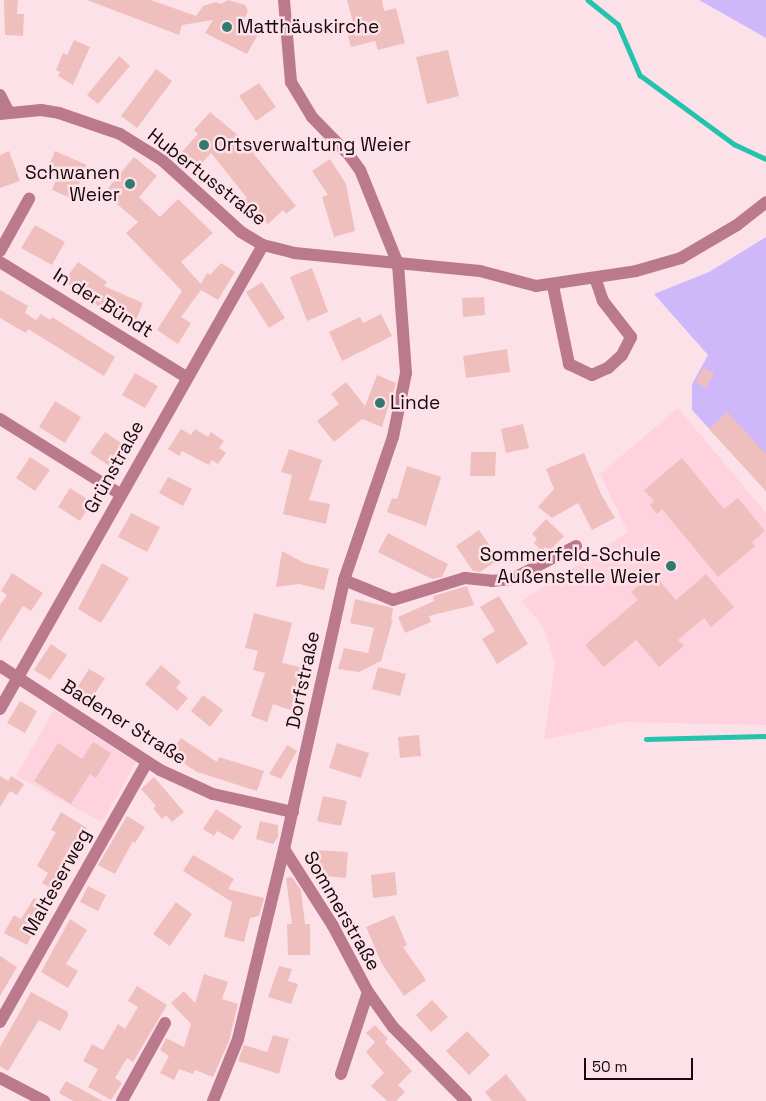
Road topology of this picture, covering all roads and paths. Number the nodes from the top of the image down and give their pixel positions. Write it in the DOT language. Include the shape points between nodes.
graph roads {
  1 [pos="284,0"];
  2 [pos="0,94"];
  3 [pos="4,112"];
  4 [pos="29,200"];
  5 [pos="766,202"];
  6 [pos="263,245"];
  7 [pos="0,252"];
  8 [pos="0,262"];
  9 [pos="398,264"];
  10 [pos="595,278"];
  11 [pos="552,286"];
  12 [pos="186,377"];
  13 [pos="0,419"];
  14 [pos="120,494"];
  15 [pos="576,546"];
  16 [pos="344,580"];
  17 [pos="0,666"];
  18 [pos="18,677"];
  19 [pos="0,709"];
  20 [pos="147,762"];
  21 [pos="293,812"];
  22 [pos="284,850"];
  23 [pos="368,992"];
  24 [pos="0,1022"];
  25 [pos="165,1023"];
  26 [pos="341,1074"];
  27 [pos="0,1078"];
  28 [pos="44,1101"];
  29 [pos="122,1101"];
  30 [pos="213,1101"];
  31 [pos="466,1101"];
  1 -- 9 [label="street, Dorfstraße" via="291,82 312,116 360,170"];
  2 -- 3 [label="street, Hubertusstraße"];
  3 -- 6 [label="street, Hubertusstraße" via="59,113 120,134 162,160 241,232"];
  4 -- 7 [label="street"];
  5 -- 10 [label="street, Hubertusstraße" via="737,225 681,258 636,272"];
  6 -- 9 [label="street, Hubertusstraße" via="294,253"];
  6 -- 12 [label="street, Grünstraße"];
  8 -- 12 [label="street, In der Bündt"];
  9 -- 11 [label="street, Hubertusstraße" via="480,271 536,286"];
  9 -- 16 [label="street, Dorfstraße" via="406,373 401,404"];
  10 -- 11 [label="street, Hubertusstraße"];
  10 -- 11 [label="street" via="603,301 632,338 622,355 608,368 592,375 569,364"];
  12 -- 14 [label="street, Grünstraße"];
  13 -- 14 [label="street"];
  14 -- 18 [label="street, Grünstraße"];
  15 -- 16 [label="street" via="512,579 465,578 393,600"];
  16 -- 21 [label="street, Dorfstraße"];
  17 -- 18 [label="street, Badener Straße"];
  18 -- 19 [label="street, Grünstraße"];
  18 -- 20 [label="street, Badener Straße"];
  20 -- 21 [label="street, Badener Straße" via="213,794"];
  20 -- 24 [label="street, Malteserweg"];
  21 -- 22 [label="street, Dorfstraße"];
  22 -- 23 [label="street, Sommerstraße" via="333,926"];
  22 -- 30 [label="street, Dorfstraße" via="238,1040"];
  23 -- 26 [label="street, Sommerstraße"];
  23 -- 31 [label="street, Sommerstraße" via="393,1027"];
  25 -- 29 [label="street"];
  27 -- 28 [label="street"];
}
